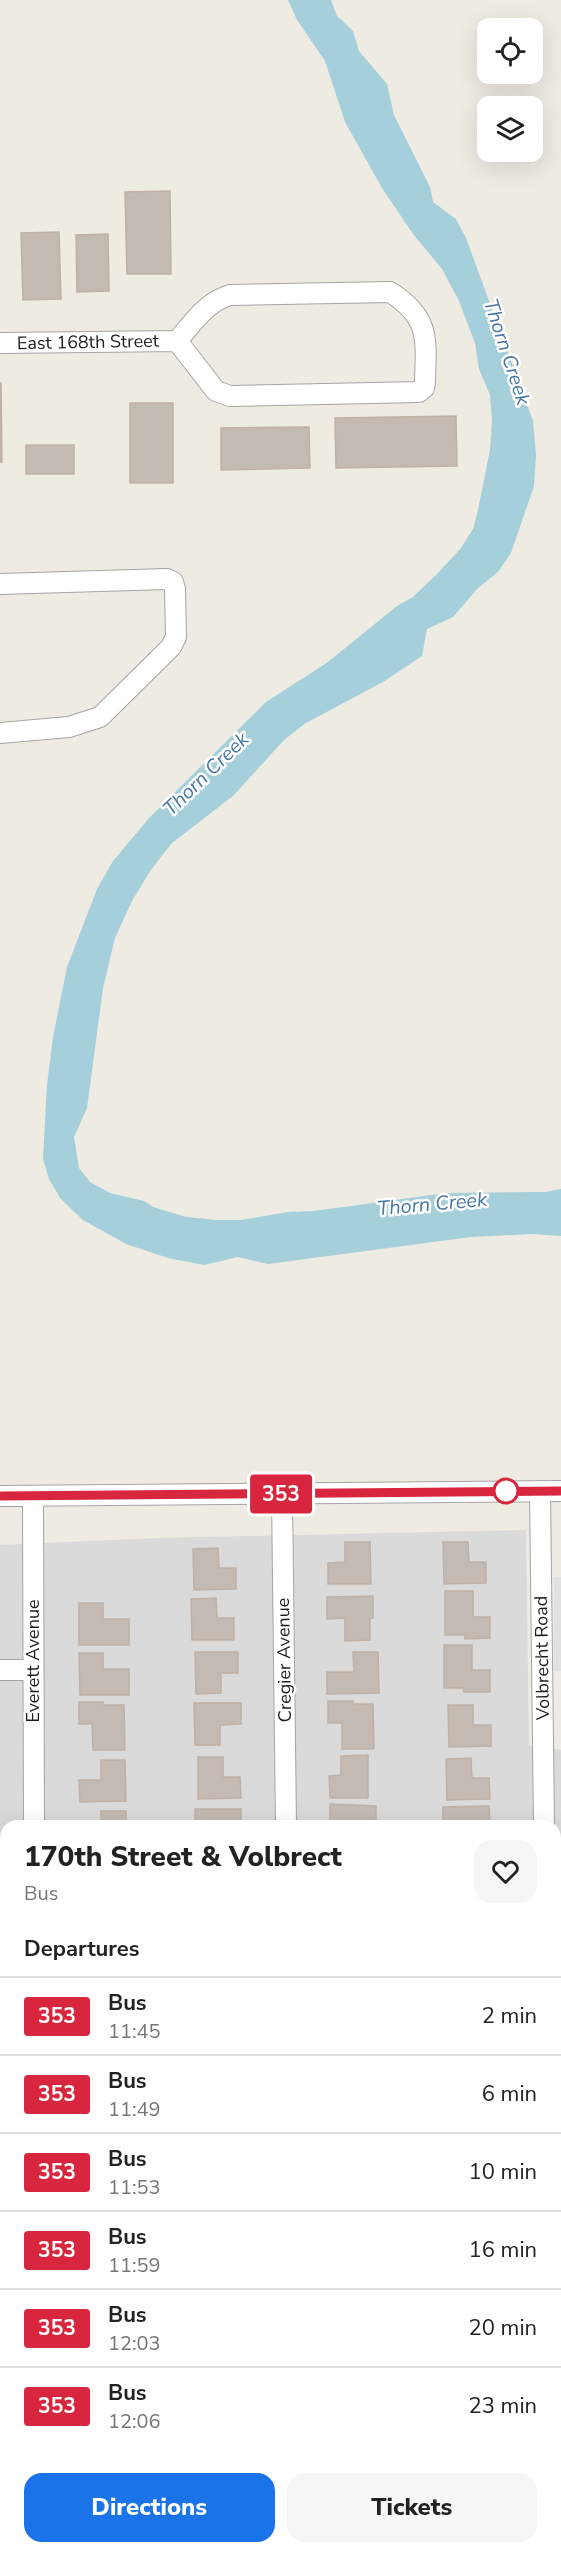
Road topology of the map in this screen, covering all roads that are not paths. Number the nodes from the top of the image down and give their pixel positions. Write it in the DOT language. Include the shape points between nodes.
graph roads {
  1 [pos="177,340"];
  2 [pos="0,343"];
  3 [pos="0,584"];
  4 [pos="0,733"];
  5 [pos="540,1491"];
  6 [pos="561,1491"];
  7 [pos="282,1494"];
  8 [pos="33,1496"];
  9 [pos="0,1497"];
  10 [pos="0,1670"];
  11 [pos="33,1670"];
  12 [pos="34,1820"];
  13 [pos="286,1820"];
  14 [pos="543,1820"];
  1 -- 1 [label="street" via="209,304 230,295 390,292 402,299 426,334 424,388 419,392 230,396 216,391"];
  1 -- 2 [label="street, East 168th Street"];
  3 -- 4 [label="street" via="167,579 175,589 176,637 171,647 100,717 69,727"];
  5 -- 6 [label="street"];
  5 -- 7 [label="street"];
  5 -- 14 [label="street, Volbrecht Road"];
  7 -- 8 [label="street"];
  7 -- 13 [label="street, Cregier Avenue"];
  8 -- 9 [label="street"];
  8 -- 11 [label="street, Everett Avenue"];
  10 -- 11 [label="street"];
  11 -- 12 [label="street, Everett Avenue"];
}
